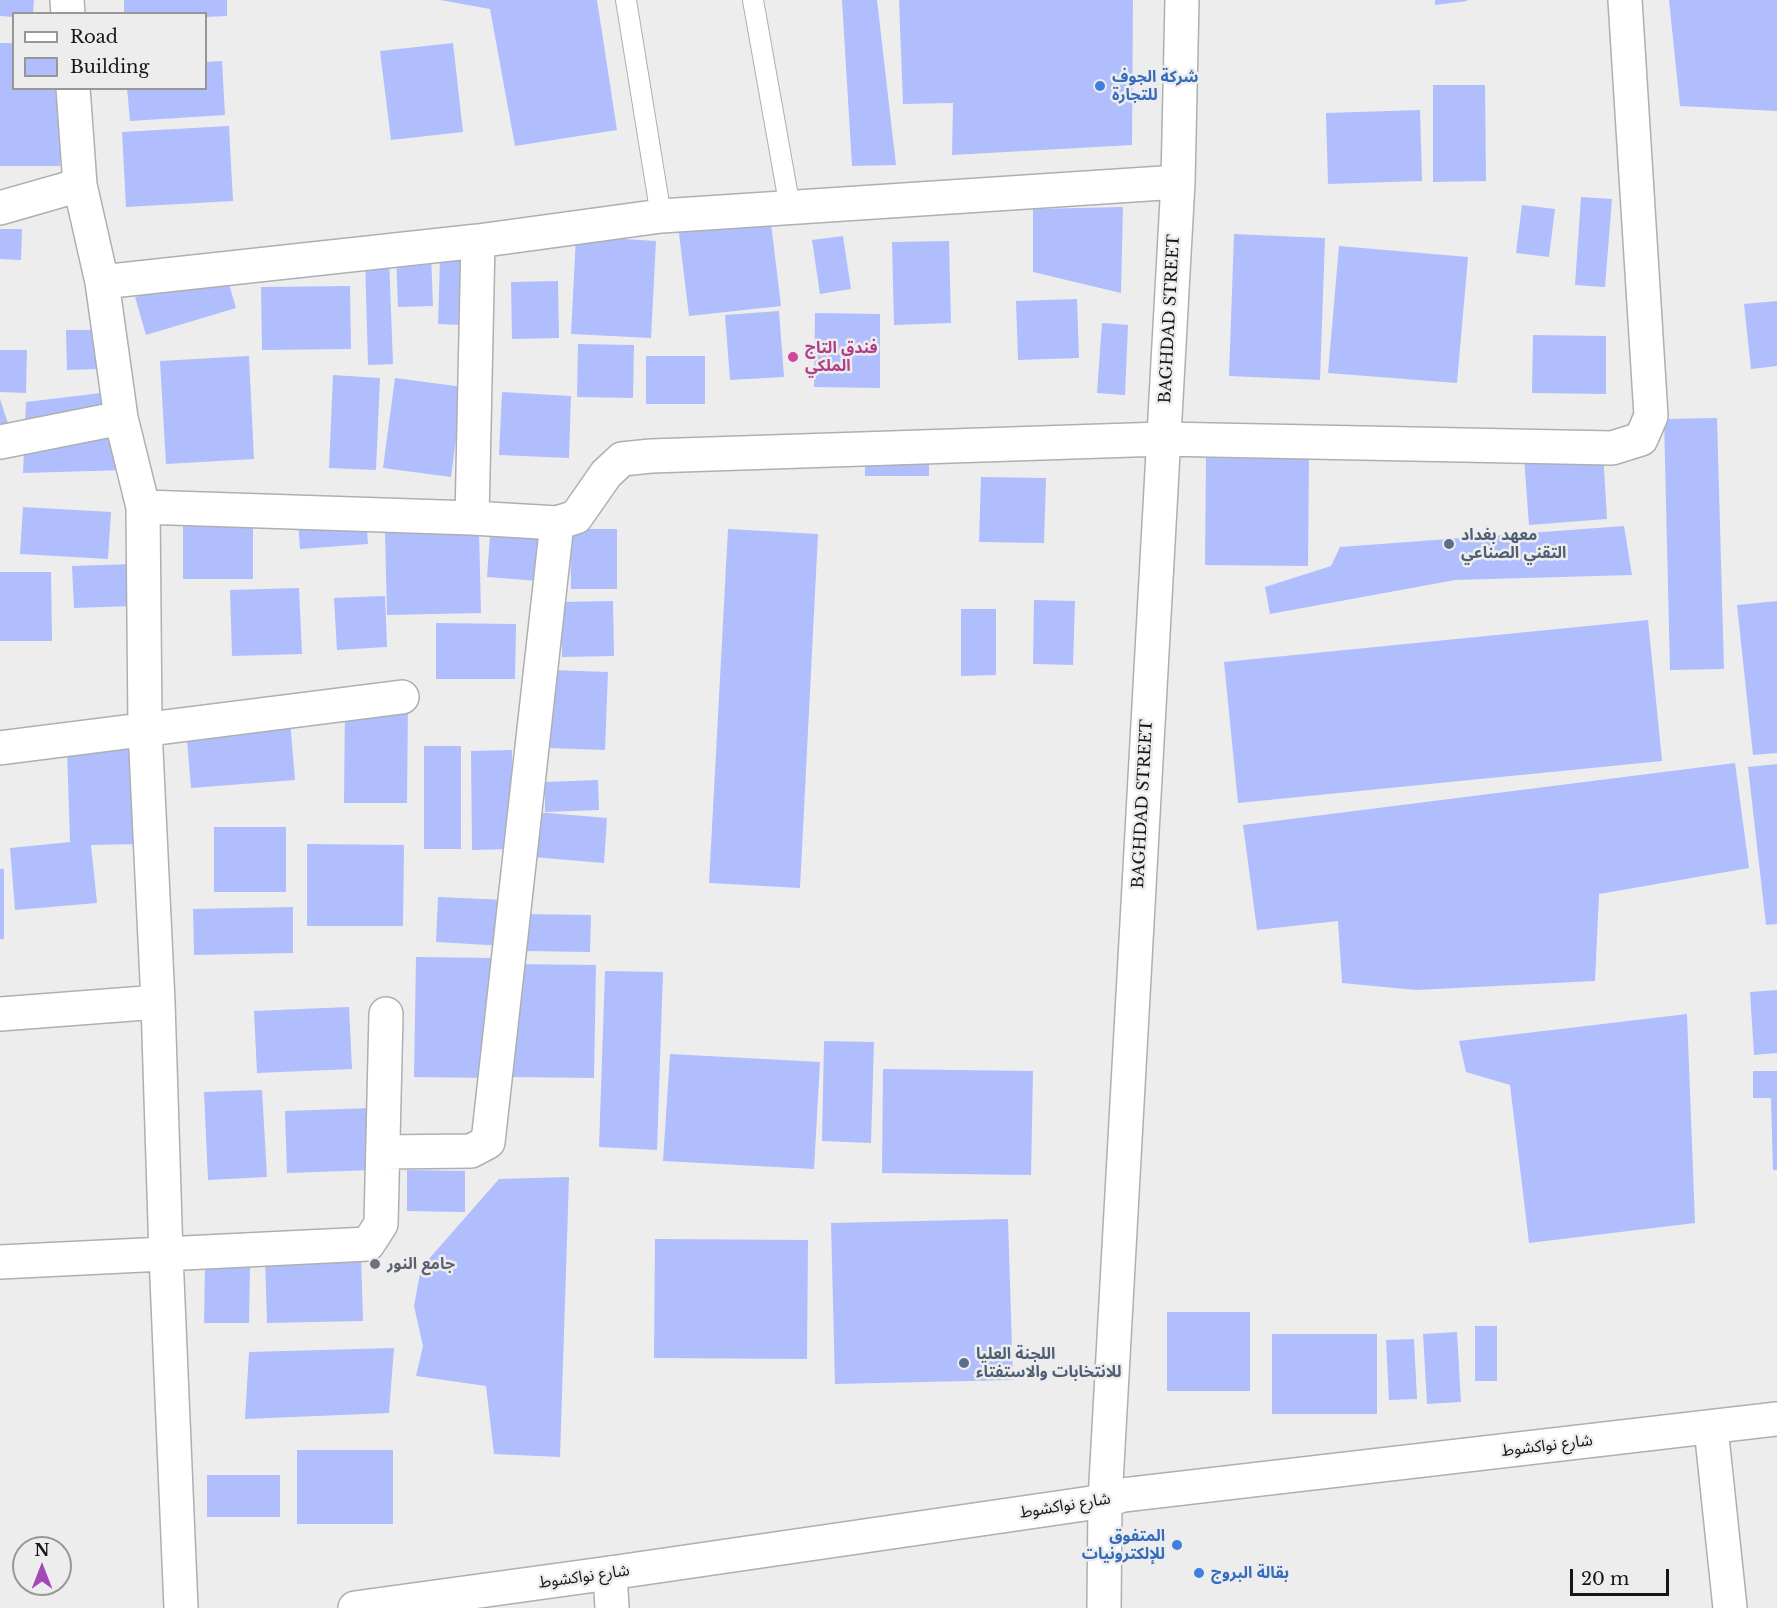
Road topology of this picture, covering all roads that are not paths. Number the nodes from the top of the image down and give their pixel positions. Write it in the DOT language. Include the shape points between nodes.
graph roads {
  1 [pos="626,0"];
  2 [pos="753,0"];
  3 [pos="1182,0"];
  4 [pos="1625,0"];
  5 [pos="73,90"];
  6 [pos="1178,182"];
  7 [pos="80,185"];
  8 [pos="0,208"];
  9 [pos="790,208"];
  10 [pos="661,216"];
  11 [pos="478,241"];
  12 [pos="102,282"];
  13 [pos="121,418"];
  14 [pos="1162,439"];
  15 [pos="0,442"];
  16 [pos="143,507"];
  17 [pos="472,518"];
  18 [pos="557,523"];
  19 [pos="402,697"];
  20 [pos="145,729"];
  21 [pos="0,748"];
  22 [pos="158,1002"];
  23 [pos="0,1014"];
  24 [pos="386,1014"];
  25 [pos="382,1152"];
  26 [pos="166,1255"];
  27 [pos="0,1262"];
  28 [pos="1777,1419"];
  29 [pos="1710,1428"];
  30 [pos="1105,1501"];
  31 [pos="610,1573"];
  32 [pos="181,1608"];
  33 [pos="355,1608"];
  34 [pos="612,1608"];
  35 [pos="1104,1608"];
  36 [pos="1730,1608"];
  1 -- 10 [label="lane"];
  2 -- 9 [label="lane"];
  3 -- 6 [label="street, BAGHDAD STREET"];
  4 -- 14 [label="street" via="1651,416 1641,439 1612,448"];
  5 -- 7 [label="street"];
  6 -- 9 [label="street"];
  6 -- 14 [label="street, BAGHDAD STREET"];
  7 -- 8 [label="street"];
  7 -- 12 [label="street"];
  9 -- 10 [label="street"];
  10 -- 11 [label="street"];
  11 -- 12 [label="street"];
  11 -- 17 [label="street"];
  12 -- 13 [label="street"];
  13 -- 15 [label="street"];
  13 -- 16 [label="street"];
  14 -- 18 [label="street" via="622,459 606,474 576,517"];
  14 -- 30 [label="street, BAGHDAD STREET"];
  16 -- 17 [label="street"];
  16 -- 20 [label="street"];
  17 -- 18 [label="street"];
  18 -- 25 [label="street" via="488,1142 471,1151"];
  19 -- 20 [label="street"];
  20 -- 21 [label="street"];
  20 -- 22 [label="street"];
  22 -- 23 [label="street"];
  22 -- 26 [label="street"];
  24 -- 25 [label="street"];
  25 -- 26 [label="street" via="381,1224 368,1245"];
  26 -- 27 [label="street"];
  26 -- 32 [label="street"];
  28 -- 29 [label="street, شارع نواكشوط"];
  29 -- 30 [label="street, شارع نواكشوط" via="1123,1495"];
  29 -- 36 [label="street"];
  30 -- 31 [label="street, شارع نواكشوط"];
  30 -- 35 [label="street, BAGHDAD STREET"];
  31 -- 33 [label="street, شارع نواكشوط"];
  31 -- 34 [label="street"];
}
